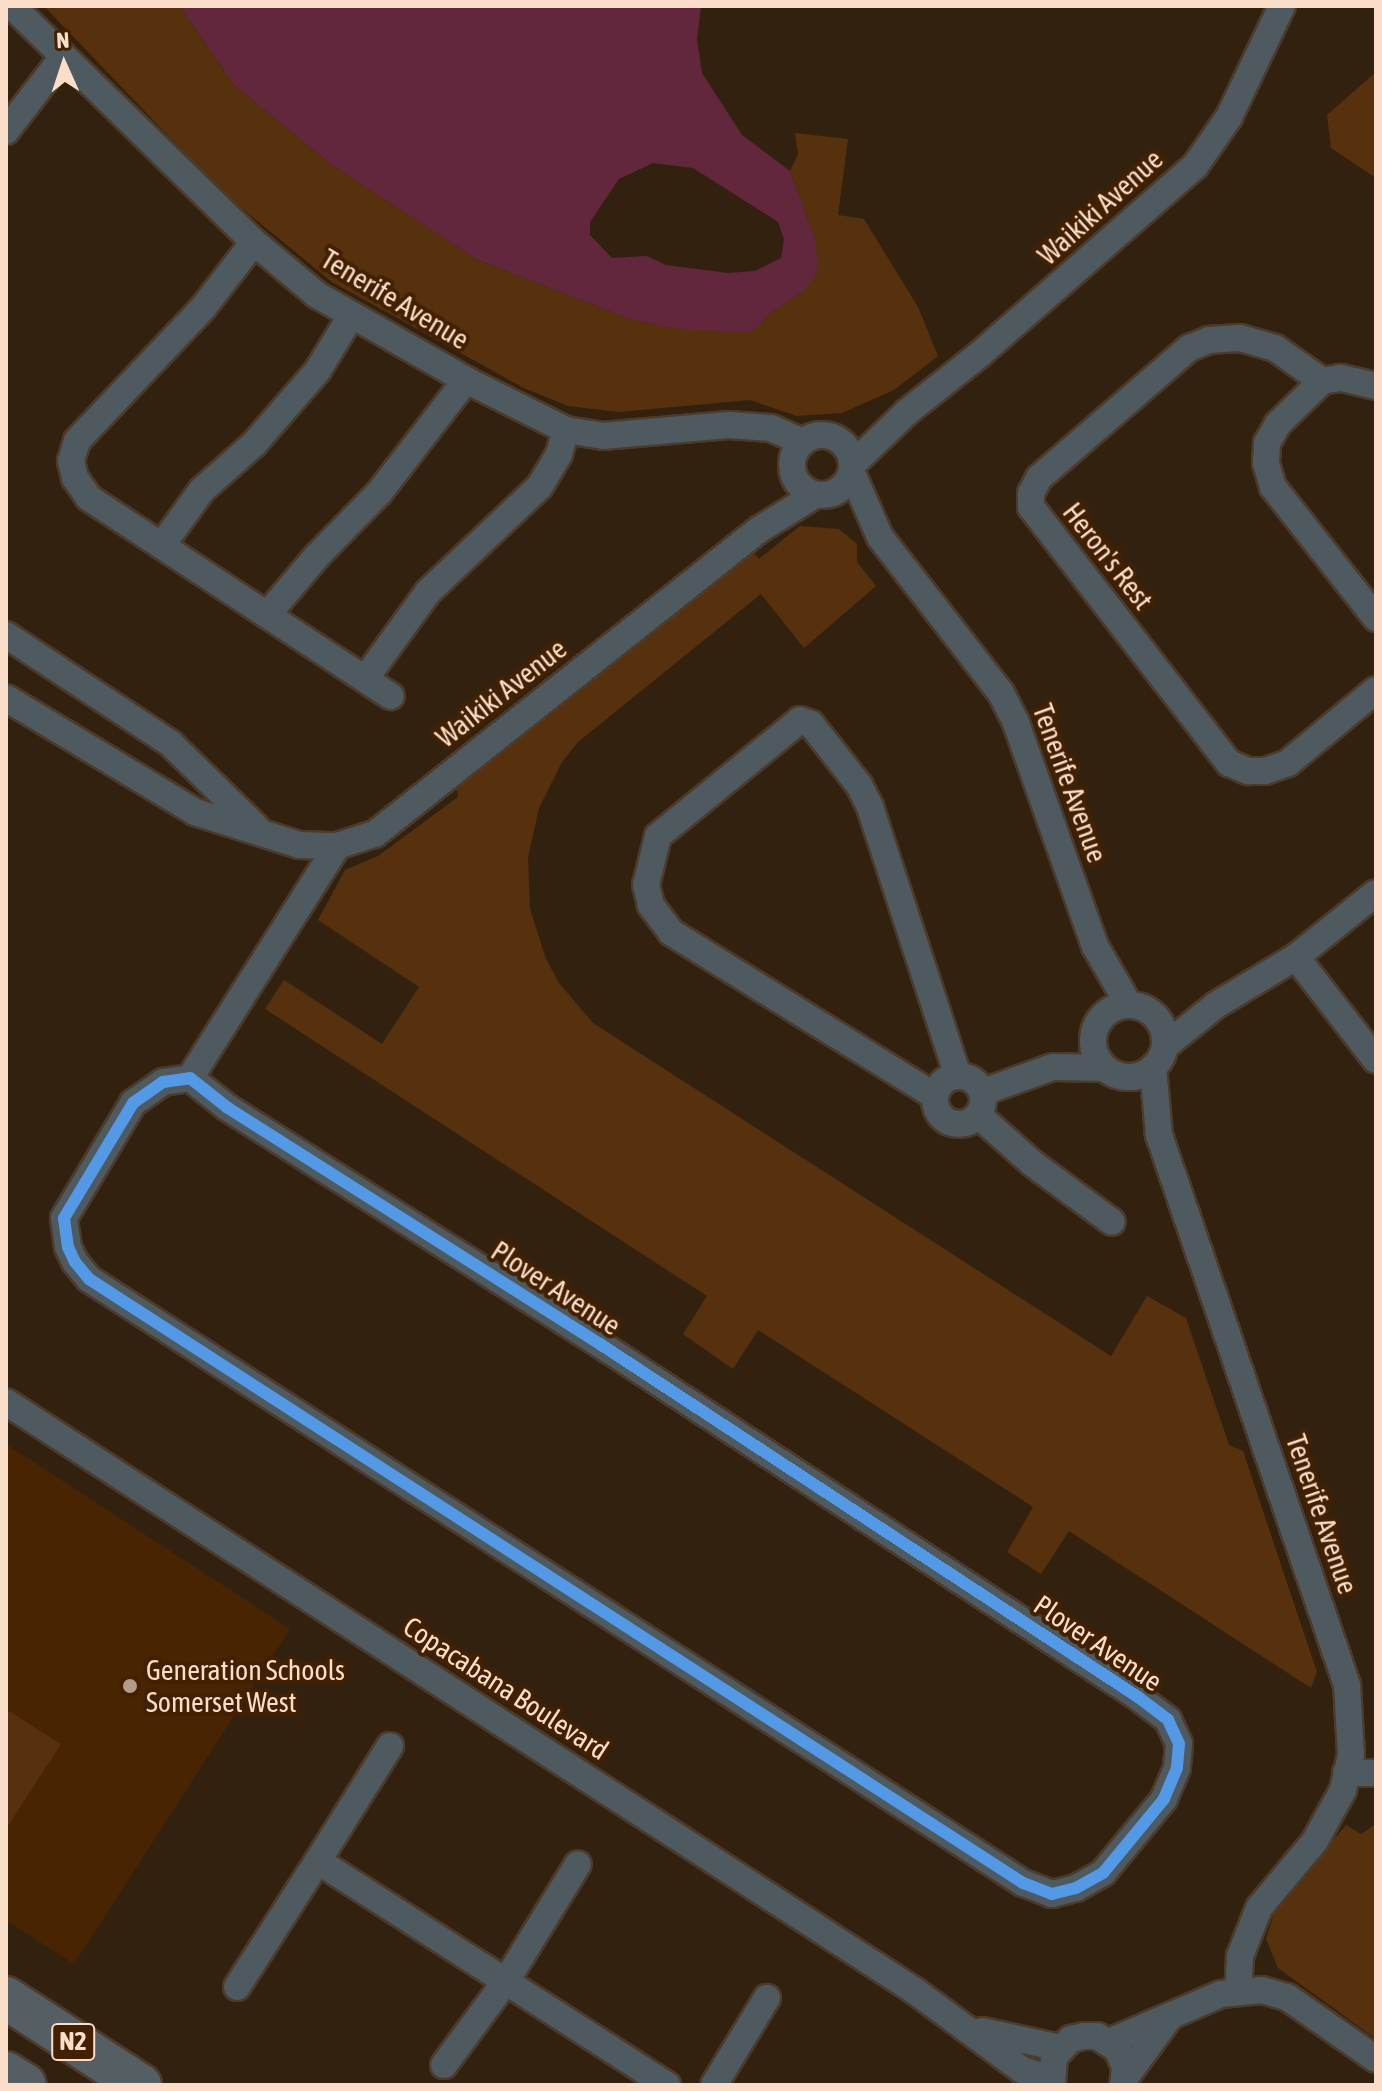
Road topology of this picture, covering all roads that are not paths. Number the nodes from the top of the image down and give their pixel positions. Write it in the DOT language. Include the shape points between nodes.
graph roads {
  1 [pos="12,6"];
  2 [pos="1282,6"];
  3 [pos="63,57"];
  4 [pos="6,131"];
  5 [pos="254,242"];
  6 [pos="351,316"];
  7 [pos="466,380"];
  8 [pos="1322,381"];
  9 [pos="1376,386"];
  10 [pos="907,412"];
  11 [pos="566,430"];
  12 [pos="839,440"];
  13 [pos="796,459"];
  14 [pos="852,468"];
  15 [pos="824,494"];
  16 [pos="760,529"];
  17 [pos="880,537"];
  18 [pos="162,545"];
  19 [pos="267,615"];
  20 [pos="1376,618"];
  21 [pos="6,635"];
  22 [pos="365,679"];
  23 [pos="1376,690"];
  24 [pos="391,696"];
  25 [pos="6,698"];
  26 [pos="260,831"];
  27 [pos="337,846"];
  28 [pos="1376,893"];
  29 [pos="1095,946"];
  30 [pos="1296,957"];
  31 [pos="1216,1005"];
  32 [pos="1141,1009"];
  33 [pos="1096,1029"];
  34 [pos="1159,1056"];
  35 [pos="1376,1060"];
  36 [pos="1053,1067"];
  37 [pos="1113,1072"];
  38 [pos="958,1076"];
  39 [pos="190,1078"];
  40 [pos="935,1096"];
  41 [pos="980,1104"];
  42 [pos="1159,1135"];
  43 [pos="1112,1222"];
  44 [pos="6,1402"];
  45 [pos="390,1746"];
  46 [pos="1346,1773"];
  47 [pos="1376,1773"];
  48 [pos="318,1861"];
  49 [pos="578,1864"];
  50 [pos="506,1981"];
  51 [pos="237,1987"];
  52 [pos="1238,1990"];
  53 [pos="6,1998"];
  54 [pos="767,1998"];
  55 [pos="1168,2019"];
  56 [pos="971,2029"];
  57 [pos="1109,2042"];
  58 [pos="1060,2048"];
  59 [pos="1376,2059"];
  60 [pos="444,2065"];
  61 [pos="6,2073"];
  62 [pos="1124,2081"];
  63 [pos="1052,2082"];
  64 [pos="25,2085"];
  65 [pos="140,2085"];
  66 [pos="667,2085"];
  67 [pos="714,2085"];
  1 -- 3 [label="street, Tenerife Avenue"];
  2 -- 10 [label="street, Waikiki Avenue" via="1229,117 1195,166"];
  3 -- 4 [label="street"];
  3 -- 5 [label="street, Tenerife Avenue"];
  5 -- 6 [label="street, Tenerife Avenue"];
  5 -- 18 [label="street" via="203,308 77,441 71,461 89,498"];
  6 -- 7 [label="street, Tenerife Avenue"];
  6 -- 18 [label="street" via="318,370 254,444 202,490"];
  7 -- 11 [label="street, Tenerife Avenue"];
  7 -- 19 [label="street" via="379,493"];
  8 -- 9 [label="street" via="1340,378"];
  8 -- 20 [label="street" via="1278,424 1267,443 1266,463 1273,487"];
  8 -- 23 [label="street, Heron's Rest" via="1275,348 1239,338 1189,348 1039,478 1031,507 1229,763 1265,771 1288,763"];
  10 -- 12 [label="street, Waikiki Avenue"];
  10 -- 14 [label="street, Waikiki Avenue"];
  11 -- 13 [label="street, Tenerife Avenue" via="602,436 743,427"];
  11 -- 22 [label="street" via="540,486 428,592"];
  12 -- 13 [label="street" via="821,435"];
  12 -- 14 [label="street"];
  13 -- 15 [label="street" via="802,488"];
  13 -- 16 [label="street, Waikiki Avenue"];
  14 -- 15 [label="street" via="848,482"];
  14 -- 17 [label="street, Tenerife Avenue"];
  15 -- 16 [label="street, Waikiki Avenue"];
  15 -- 17 [label="street, Tenerife Avenue"];
  16 -- 27 [label="street, Waikiki Avenue" via="375,834"];
  17 -- 29 [label="street, Tenerife Avenue" via="1001,693"];
  18 -- 19 [label="street"];
  19 -- 22 [label="street"];
  21 -- 26 [label="street, Waikiki Avenue" via="171,744"];
  22 -- 24 [label="street"];
  25 -- 26 [label="street, Waikiki Avenue" via="195,812"];
  26 -- 27 [label="street, Waikiki Avenue" via="299,845"];
  27 -- 39 [label="street"];
  28 -- 30 [label="street"];
  29 -- 32 [label="street, Tenerife Avenue"];
  29 -- 33 [label="street, Tenerife Avenue"];
  30 -- 31 [label="street"];
  30 -- 35 [label="street"];
  31 -- 32 [label="street"];
  31 -- 34 [label="street"];
  32 -- 33 [label="street" via="1107,1012"];
  32 -- 34 [label="street" via="1160,1022"];
  33 -- 36 [label="street"];
  33 -- 37 [label="street" via="1095,1054"];
  34 -- 37 [label="street" via="1132,1077"];
  34 -- 42 [label="street, Tenerife Avenue"];
  36 -- 37 [label="street"];
  36 -- 41 [label="street"];
  37 -- 42 [label="street, Tenerife Avenue"];
  38 -- 40 [label="street" via="946,1079"];
  38 -- 40 [label="street" via="870,807 811,724 800,720 658,836 646,885 651,905 671,932"];
  38 -- 41 [label="street" via="976,1082"];
  39 -- 39 [label="street, Plover Avenue" via="163,1082 133,1103 64,1218 72,1255 89,1279 1023,1883 1052,1894 1103,1873 1164,1799 1177,1768 1179,1744 1168,1720 1138,1697 228,1108"];
  40 -- 41 [label="street" via="938,1111 949,1122 965,1124"];
  41 -- 43 [label="street" via="1032,1163"];
  42 -- 46 [label="street, Tenerife Avenue" via="1347,1685 1351,1755"];
  44 -- 56 [label="street, Copacabana Boulevard"];
  45 -- 48 [label="street"];
  46 -- 47 [label="street"];
  46 -- 52 [label="street, Tenerife Avenue" via="1331,1816 1315,1841 1259,1908 1240,1956"];
  48 -- 50 [label="street"];
  48 -- 51 [label="street"];
  49 -- 50 [label="street"];
  50 -- 60 [label="street"];
  50 -- 66 [label="street"];
  52 -- 55 [label="street" via="1188,2006"];
  52 -- 59 [label="street" via="1287,1997"];
  53 -- 65 [label="highway, N2"];
  54 -- 67 [label="street"];
  55 -- 57 [label="street"];
  55 -- 62 [label="street"];
  56 -- 58 [label="street, Copacabana Boulevard"];
  56 -- 63 [label="street, Copacabana Boulevard" via="1022,2070"];
  57 -- 58 [label="street" via="1084,2036"];
  57 -- 62 [label="street" via="1122,2057"];
  58 -- 63 [label="street" via="1050,2068"];
  61 -- 64 [label="highway, N2"];
}
